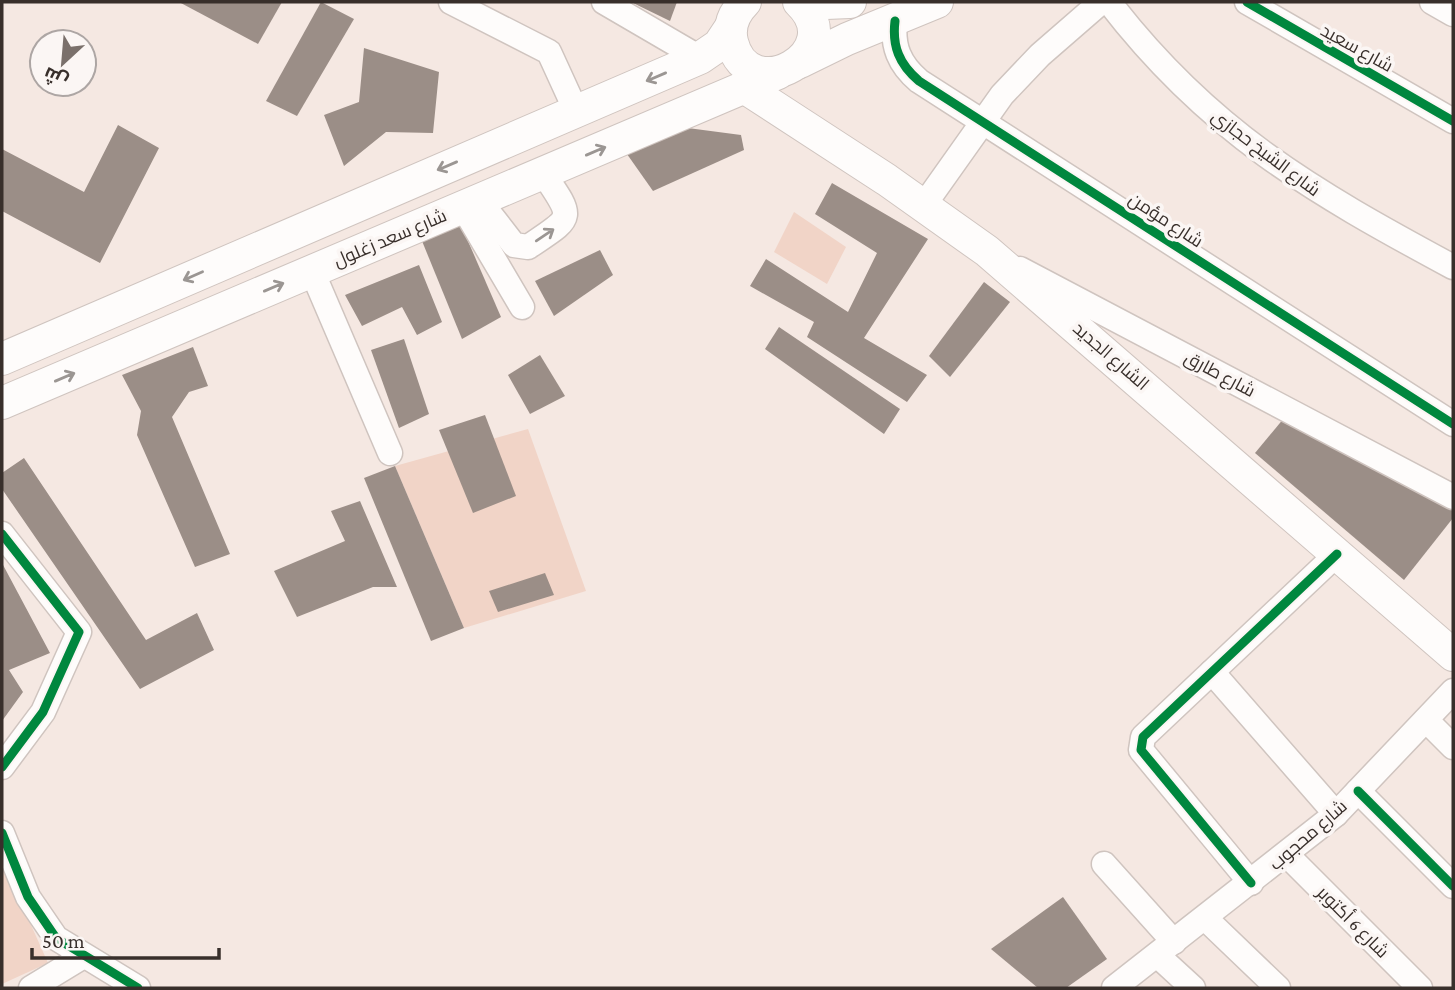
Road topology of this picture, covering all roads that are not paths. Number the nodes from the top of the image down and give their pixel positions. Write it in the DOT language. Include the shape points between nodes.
graph roads {
  1 [pos="451,2"];
  2 [pos="604,2"];
  3 [pos="850,2"];
  4 [pos="937,2"];
  5 [pos="1101,2"];
  6 [pos="1109,2"];
  7 [pos="1247,2"];
  8 [pos="1432,2"];
  9 [pos="800,3"];
  10 [pos="733,12"];
  11 [pos="1453,15"];
  12 [pos="895,21"];
  13 [pos="700,58"];
  14 [pos="789,68"];
  15 [pos="744,87"];
  16 [pos="576,111"];
  17 [pos="795,121"];
  18 [pos="982,121"];
  19 [pos="1453,121"];
  20 [pos="543,173"];
  21 [pos="471,204"];
  22 [pos="924,205"];
  23 [pos="295,231"];
  24 [pos="987,251"];
  25 [pos="1453,267"];
  26 [pos="312,271"];
  27 [pos="522,307"];
  28 [pos="2,359"];
  29 [pos="2,403"];
  30 [pos="1453,424"];
  31 [pos="390,453"];
  32 [pos="1453,497"];
  33 [pos="2,534"];
  34 [pos="1337,554"];
  35 [pos="1453,655"];
  36 [pos="1212,672"];
  37 [pos="1453,691"];
  38 [pos="1426,720"];
  39 [pos="1453,747"];
  40 [pos="2,767"];
  41 [pos="1358,791"];
  42 [pos="1336,814"];
  43 [pos="2,833"];
  44 [pos="1287,855"];
  45 [pos="1104,863"];
  46 [pos="1251,883"];
  47 [pos="1453,886"];
  48 [pos="1206,919"];
  49 [pos="1165,949"];
  50 [pos="82,957"];
  51 [pos="31,988"];
  52 [pos="138,988"];
  53 [pos="1114,988"];
  54 [pos="1193,988"];
  55 [pos="1278,988"];
  56 [pos="1420,988"];
  1 -- 16 [label="street" via="549,52"];
  2 -- 13 [label="street"];
  3 -- 9 [label="main road"];
  4 -- 12 [label="main road, شارع سعد زغلول"];
  5 -- 18 [label="street" via="1040,55"];
  6 -- 25 [label="street, شارع الشيخ حجازي" via="1146,50 1185,89 1269,160 1352,214"];
  7 -- 19 [label="street, شارع سعيد"];
  8 -- 11 [label="street"];
  9 -- 14 [label="main road" via="809,15 813,40"];
  10 -- 13 [label="main road" via="719,45"];
  10 -- 14 [label="main road" via="731,37 739,58 757,71"];
  12 -- 14 [label="main road, شارع سعد زغلول"];
  12 -- 18 [label="street, شارع مؤمن" via="895,46 911,74"];
  13 -- 16 [label="main road, one-way"];
  14 -- 15 [label="main road, شارع سعد زغلول"];
  14 -- 17 [label="street" via="780,97"];
  15 -- 17 [label="main road, الشارع الجديد"];
  20 -- 15 [label="main road, شارع سعد زغلول, one-way"];
  16 -- 23 [label="main road, one-way"];
  17 -- 22 [label="main road, الشارع الجديد"];
  18 -- 22 [label="street"];
  18 -- 30 [label="street, شارع مؤمن"];
  20 -- 21 [label="main road, شارع سعد زغلول"];
  21 -- 20 [label="street, one-way" via="514,245 528,247 567,215"];
  21 -- 26 [label="main road, شارع سعد زغلول"];
  21 -- 27 [label="street"];
  22 -- 24 [label="main road, الشارع الجديد"];
  23 -- 26 [label="main road"];
  23 -- 28 [label="main road, one-way"];
  24 -- 32 [label="street, شارع طارق"];
  24 -- 34 [label="main road, الشارع الجديد"];
  29 -- 26 [label="main road, شارع سعد زغلول, one-way"];
  26 -- 31 [label="street"];
  33 -- 40 [label="street" via="79,632 43,712"];
  34 -- 35 [label="main road, الشارع الجديد"];
  34 -- 36 [label="street"];
  36 -- 42 [label="street"];
  36 -- 46 [label="street" via="1143,737 1141,750"];
  37 -- 38 [label="street, شارع محجوب"];
  38 -- 39 [label="street"];
  38 -- 41 [label="street, شارع محجوب"];
  41 -- 42 [label="street, شارع محجوب"];
  41 -- 47 [label="street"];
  42 -- 44 [label="street, شارع محجوب"];
  43 -- 50 [label="street" via="42,921"];
  44 -- 46 [label="street, شارع محجوب"];
  44 -- 56 [label="street, شارع 6 أكتوبر"];
  45 -- 49 [label="street"];
  46 -- 48 [label="street, شارع محجوب"];
  48 -- 49 [label="street, شارع محجوب"];
  48 -- 55 [label="street"];
  49 -- 53 [label="street, شارع محجوب"];
  49 -- 54 [label="street"];
  50 -- 51 [label="street"];
  50 -- 52 [label="street"];
}
